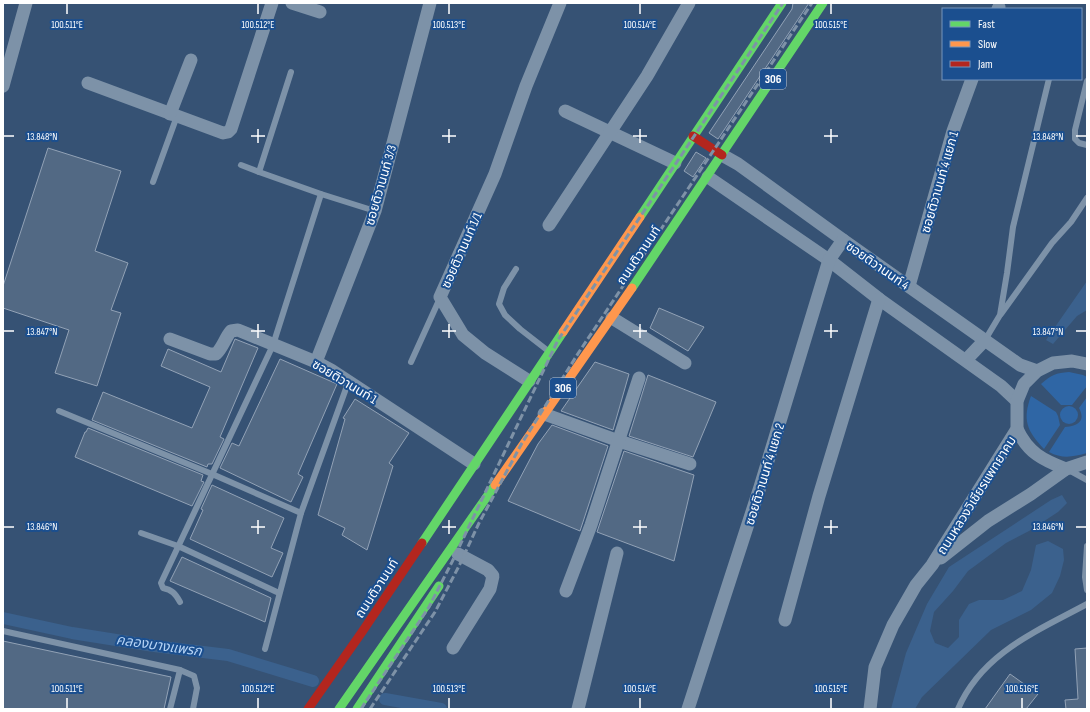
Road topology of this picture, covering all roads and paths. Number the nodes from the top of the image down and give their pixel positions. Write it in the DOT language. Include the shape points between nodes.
graph roads {
  1 [pos="26,3"];
  2 [pos="272,3"];
  3 [pos="292,3"];
  4 [pos="430,3"];
  5 [pos="560,3"];
  6 [pos="689,3"];
  7 [pos="782,3"];
  8 [pos="823,3"];
  9 [pos="320,12"];
  10 [pos="191,60"];
  11 [pos="291,72"];
  12 [pos="972,80"];
  13 [pos="1050,80"];
  14 [pos="1087,81"];
  15 [pos="88,83"];
  16 [pos="3,86"];
  17 [pos="565,111"];
  18 [pos="174,115"];
  19 [pos="609,132"];
  20 [pos="694,136"];
  21 [pos="1087,145"];
  22 [pos="722,155"];
  23 [pos="675,163"];
  24 [pos="240,165"];
  25 [pos="259,172"];
  26 [pos="708,177"];
  27 [pos="153,182"];
  28 [pos="321,194"];
  29 [pos="1087,198"];
  30 [pos="375,211"];
  31 [pos="549,225"];
  32 [pos="842,240"];
  33 [pos="829,260"];
  34 [pos="516,270"];
  35 [pos="909,286"];
  36 [pos="440,297"];
  37 [pos="879,299"];
  38 [pos="1000,315"];
  39 [pos="612,318"];
  40 [pos="170,339"];
  41 [pos="985,340"];
  42 [pos="273,345"];
  43 [pos="549,351"];
  44 [pos="966,360"];
  45 [pos="316,362"];
  46 [pos="411,362"];
  47 [pos="685,363"];
  48 [pos="1087,364"];
  49 [pos="1037,371"];
  50 [pos="639,378"];
  51 [pos="528,381"];
  52 [pos="348,383"];
  53 [pos="1017,401"];
  54 [pos="59,412"];
  55 [pos="544,414"];
  56 [pos="1017,429"];
  57 [pos="619,441"];
  58 [pos="1087,462"];
  59 [pos="474,464"];
  60 [pos="690,464"];
  61 [pos="1066,468"];
  62 [pos="212,474"];
  63 [pos="464,480"];
  64 [pos="1087,480"];
  65 [pos="301,513"];
  66 [pos="471,520"];
  67 [pos="141,533"];
  68 [pos="178,546"];
  69 [pos="1087,546"];
  70 [pos="617,553"];
  71 [pos="456,557"];
  72 [pos="932,565"];
  73 [pos="413,572"];
  74 [pos="443,578"];
  75 [pos="1087,590"];
  76 [pos="566,591"];
  77 [pos="279,593"];
  78 [pos="180,602"];
  79 [pos="1087,604"];
  80 [pos="785,620"];
  81 [pos="3,631"];
  82 [pos="453,648"];
  83 [pos="265,649"];
  84 [pos="180,670"];
  85 [pos="170,709"];
  86 [pos="193,709"];
  87 [pos="308,709"];
  88 [pos="339,709"];
  89 [pos="357,709"];
  90 [pos="578,709"];
  91 [pos="688,709"];
  92 [pos="870,709"];
  93 [pos="958,709"];
  1 -- 16 [label="street"];
  2 -- 18 [label="street" via="231,129 223,133"];
  3 -- 9 [label="street"];
  4 -- 30 [label="street, ซอยติวานนท์ 3/3"];
  5 -- 36 [label="street, ซอยติวานนท์ 1/1" via="526,86 495,174"];
  6 -- 19 [label="street" via="647,76"];
  7 -- 20 [label="main road, ถนนติวานนท์ / 306"];
  8 -- 22 [label="main road, ถนนติวานนท์ / 306"];
  10 -- 18 [label="street"];
  11 -- 25 [label="lane"];
  12 -- 35 [label="street, ซอยติวานนท์ 4 แยก 1" via="953,131"];
  13 -- 38 [label="lane" via="1013,227"];
  14 -- 21 [label="lane" via="1075,139"];
  15 -- 18 [label="street"];
  17 -- 19 [label="street"];
  18 -- 27 [label="lane"];
  19 -- 23 [label="street"];
  19 -- 31 [label="street"];
  20 -- 22 [label="main road"];
  20 -- 23 [label="main road, ถนนติวานนท์ / 306"];
  22 -- 26 [label="main road, ถนนติวานนท์ / 306"];
  22 -- 32 [label="street, ซอยติวานนท์ 4" via="744,168"];
  23 -- 43 [label="main road, ถนนติวานนท์ / 306"];
  24 -- 25 [label="lane"];
  25 -- 28 [label="lane"];
  26 -- 33 [label="street, ซอยติวานนท์ 4"];
  26 -- 39 [label="main road, ถนนติวานนท์ / 306"];
  28 -- 30 [label="lane"];
  28 -- 42 [label="lane"];
  29 -- 38 [label="lane"];
  30 -- 45 [label="street, ซอยติวานนท์ 3/3"];
  32 -- 33 [label="street, ซอยติวานนท์ 4 แยก 2"];
  32 -- 35 [label="street, ซอยติวานนท์ 4"];
  33 -- 37 [label="street, ซอยติวานนท์ 4"];
  33 -- 91 [label="street, ซอยติวานนท์ 4 แยก 2" via="760,487"];
  34 -- 43 [label="lane" via="504,288 499,304 505,315"];
  35 -- 41 [label="street, ซอยติวานนท์ 4"];
  36 -- 46 [label="lane"];
  36 -- 51 [label="street, ซอยติวานนท์ 1/1" via="463,335"];
  37 -- 44 [label="street, ซอยติวานนท์ 4"];
  37 -- 80 [label="street" via="819,496"];
  38 -- 41 [label="lane"];
  39 -- 47 [label="street"];
  39 -- 55 [label="main road, ถนนติวานนท์ / 306"];
  40 -- 42 [label="street, ซอยติวานนท์ 1" via="216,354 231,331 238,330"];
  41 -- 44 [label="street"];
  41 -- 49 [label="street, ซอยติวานนท์ 4" via="1020,365"];
  42 -- 45 [label="street, ซอยติวานนท์ 1"];
  42 -- 62 [label="lane"];
  43 -- 51 [label="main road, ถนนติวานนท์ / 306"];
  44 -- 53 [label="street, ซอยติวานนท์ 4"];
  45 -- 52 [label="street, ซอยติวานนท์ 1"];
  48 -- 49 [label="street" via="1072,361 1053,363"];
  49 -- 53 [label="street" via="1024,384"];
  50 -- 57 [label="street"];
  51 -- 59 [label="main road, ถนนติวานนท์ / 306"];
  52 -- 59 [label="street, ซอยติวานนท์ 1"];
  52 -- 65 [label="lane"];
  53 -- 56 [label="street, ถนนหลวงวิเชียรแพทยาคม"];
  54 -- 62 [label="lane"];
  55 -- 57 [label="street"];
  55 -- 66 [label="main road, ถนนติวานนท์ / 306"];
  56 -- 61 [label="street" via="1032,452 1048,462"];
  56 -- 72 [label="street, ถนนหลวงวิเชียรแพทยาคม"];
  57 -- 60 [label="street"];
  57 -- 76 [label="street"];
  58 -- 61 [label="street, ถนนหลวงวิเชียรแพทยาคม"];
  59 -- 63 [label="main road, ถนนติวานนท์ / 306"];
  61 -- 64 [label="lane"];
  61 -- 72 [label="street, ถนนหลวงวิเชียรแพทยาคม" via="988,521"];
  62 -- 65 [label="lane"];
  62 -- 68 [label="lane"];
  63 -- 73 [label="main road, ถนนติวานนท์ / 306"];
  63 -- 87 [label="main road, ถนนติวานนท์ / 306"];
  65 -- 77 [label="lane"];
  66 -- 71 [label="main road, ถนนติวานนท์ / 306"];
  66 -- 88 [label="main road, ถนนติวานนท์ / 306"];
  67 -- 68 [label="lane"];
  68 -- 77 [label="lane"];
  68 -- 78 [label="lane" via="161,583 163,588 170,589 176,594"];
  69 -- 75 [label="lane"];
  70 -- 90 [label="street"];
  71 -- 82 [label="street" via="488,570 493,576 490,589"];
  72 -- 92 [label="street, ถนนหลวงวิเชียรแพทยาคม" via="916,584 892,625 875,667"];
  74 -- 89 [label="main road"];
  77 -- 83 [label="lane"];
  79 -- 93 [label="lane" via="1026,637 1001,654 978,676"];
  81 -- 84 [label="lane"];
  84 -- 85 [label="lane"];
  84 -- 86 [label="lane" via="194,676 197,688"];
}
